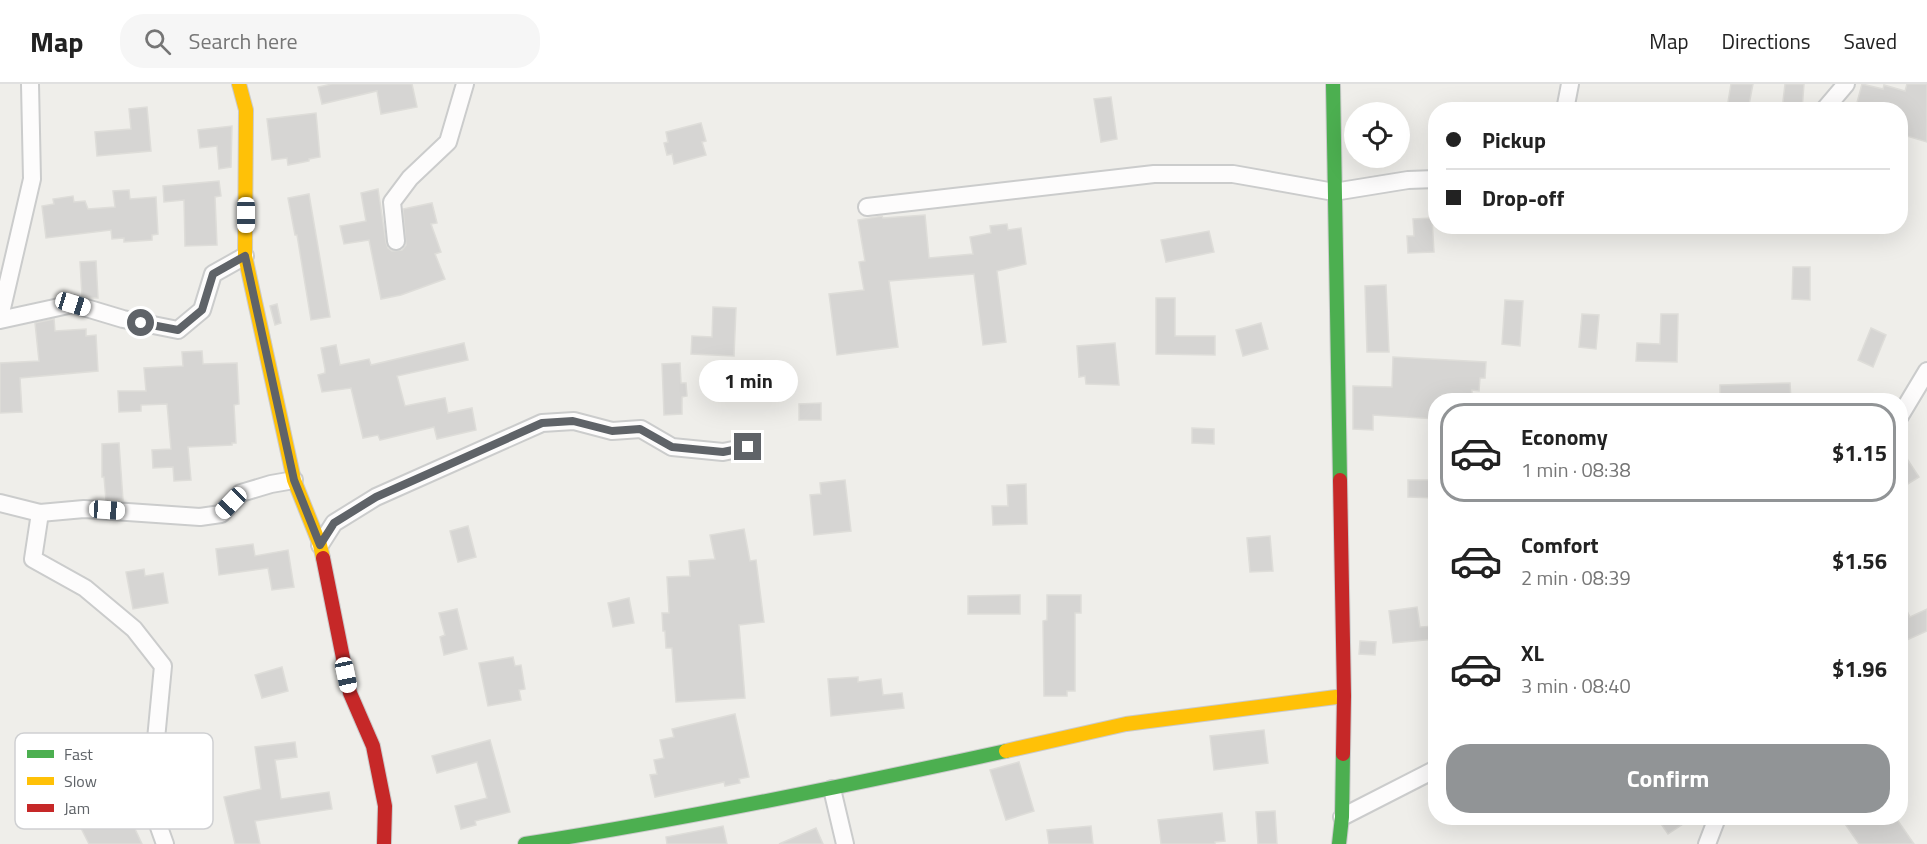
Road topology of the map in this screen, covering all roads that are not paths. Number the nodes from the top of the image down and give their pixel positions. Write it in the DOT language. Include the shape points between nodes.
graph roads {
  1 [pos="30,84"];
  2 [pos="239,84"];
  3 [pos="465,84"];
  4 [pos="1333,84"];
  5 [pos="1570,84"];
  6 [pos="1846,84"];
  7 [pos="1567,102"];
  8 [pos="1831,102"];
  9 [pos="1428,179"];
  10 [pos="1334,192"];
  11 [pos="867,207"];
  12 [pos="396,241"];
  13 [pos="245,256"];
  14 [pos="0,318"];
  15 [pos="1927,371"];
  16 [pos="1908,403"];
  17 [pos="748,447"];
  18 [pos="294,480"];
  19 [pos="0,503"];
  20 [pos="40,513"];
  21 [pos="320,545"];
  22 [pos="1344,696"];
  23 [pos="157,733"];
  24 [pos="1428,773"];
  25 [pos="832,789"];
  26 [pos="1342,817"];
  27 [pos="1714,825"];
  28 [pos="160,829"];
  29 [pos="617,837"];
  30 [pos="165,844"];
  31 [pos="384,844"];
  32 [pos="525,844"];
  33 [pos="845,844"];
  34 [pos="1339,844"];
  35 [pos="1707,844"];
  1 -- 14 [label="street" via="32,179"];
  2 -- 13 [label="street" via="246,110"];
  3 -- 12 [label="street" via="448,142 410,178 392,202"];
  4 -- 10 [label="street"];
  5 -- 7 [label="street"];
  6 -- 8 [label="street"];
  9 -- 10 [label="street"];
  10 -- 11 [label="street" via="1233,174 1154,174"];
  10 -- 22 [label="street"];
  13 -- 14 [label="street" via="213,274 202,310 178,330 73,304"];
  13 -- 18 [label="street"];
  15 -- 16 [label="street"];
  17 -- 21 [label="street" via="723,452 672,447 640,429 612,431 573,421 542,423 376,497 334,523"];
  18 -- 20 [label="street" via="241,493 221,514 200,517 84,509"];
  18 -- 21 [label="street"];
  19 -- 20 [label="street"];
  20 -- 23 [label="street" via="33,559 85,588 134,630 163,666"];
  21 -- 31 [label="street" via="350,693 373,746 384,806"];
  22 -- 25 [label="street" via="1126,724"];
  22 -- 26 [label="street"];
  24 -- 26 [label="street"];
  25 -- 29 [label="street"];
  25 -- 33 [label="street"];
  26 -- 34 [label="street"];
  27 -- 35 [label="street"];
  28 -- 30 [label="street"];
  29 -- 32 [label="street"];
}
